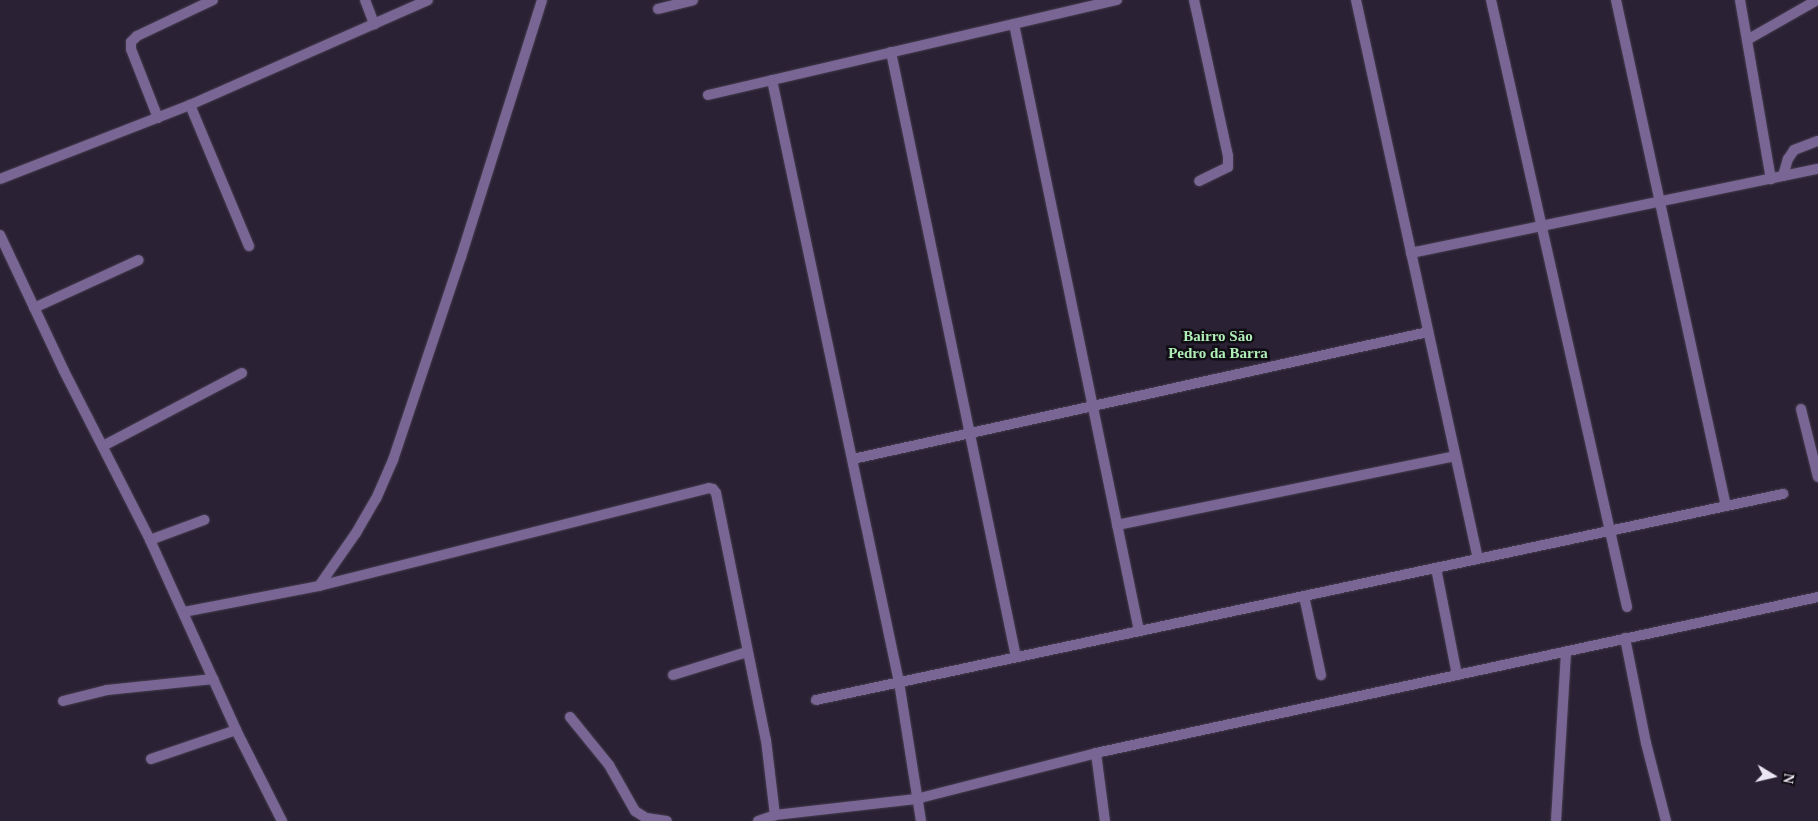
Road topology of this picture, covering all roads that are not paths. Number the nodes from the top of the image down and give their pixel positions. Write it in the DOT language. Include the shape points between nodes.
graph roads {
  1 [pos="213,0"];
  2 [pos="365,0"];
  3 [pos="428,0"];
  4 [pos="542,0"];
  5 [pos="693,0"];
  6 [pos="1117,0"];
  7 [pos="1194,0"];
  8 [pos="1356,0"];
  9 [pos="1491,0"];
  10 [pos="1616,0"];
  11 [pos="1740,0"];
  12 [pos="1817,0"];
  13 [pos="658,10"];
  14 [pos="374,24"];
  15 [pos="1014,24"];
  16 [pos="1747,40"];
  17 [pos="890,52"];
  18 [pos="772,80"];
  19 [pos="708,94"];
  20 [pos="190,105"];
  21 [pos="158,118"];
  22 [pos="1818,141"];
  23 [pos="1818,169"];
  24 [pos="1783,176"];
  25 [pos="0,179"];
  26 [pos="1771,179"];
  27 [pos="1200,181"];
  28 [pos="1661,200"];
  29 [pos="1541,225"];
  30 [pos="0,235"];
  31 [pos="249,246"];
  32 [pos="1411,253"];
  33 [pos="139,260"];
  34 [pos="34,308"];
  35 [pos="1428,332"];
  36 [pos="242,373"];
  37 [pos="1092,406"];
  38 [pos="1800,409"];
  39 [pos="970,433"];
  40 [pos="103,446"];
  41 [pos="1455,456"];
  42 [pos="852,460"];
  43 [pos="1818,476"];
  44 [pos="1783,494"];
  45 [pos="1726,506"];
  46 [pos="204,520"];
  47 [pos="1117,525"];
  48 [pos="1610,531"];
  49 [pos="150,540"];
  50 [pos="1478,559"];
  51 [pos="1436,568"];
  52 [pos="319,586"];
  53 [pos="1304,596"];
  54 [pos="1818,597"];
  55 [pos="1627,607"];
  56 [pos="184,612"];
  57 [pos="1139,631"];
  58 [pos="1625,638"];
  59 [pos="747,652"];
  60 [pos="1566,652"];
  61 [pos="1016,657"];
  62 [pos="673,675"];
  63 [pos="1321,675"];
  64 [pos="1457,675"];
  65 [pos="213,678"];
  66 [pos="900,682"];
  67 [pos="816,700"];
  68 [pos="63,701"];
  69 [pos="570,716"];
  70 [pos="236,730"];
  71 [pos="1096,753"];
  72 [pos="151,760"];
  73 [pos="916,799"];
  74 [pos="775,815"];
  75 [pos="282,821"];
  76 [pos="667,821"];
  77 [pos="758,821"];
  78 [pos="921,821"];
  79 [pos="1105,821"];
  80 [pos="1556,821"];
  81 [pos="1666,821"];
  1 -- 21 [label="street" via="137,36 131,42"];
  2 -- 14 [label="street"];
  3 -- 14 [label="street"];
  4 -- 52 [label="street" via="393,460 361,525"];
  5 -- 13 [label="street"];
  6 -- 15 [label="street"];
  7 -- 27 [label="street" via="1228,156 1228,167"];
  8 -- 32 [label="street"];
  9 -- 29 [label="street"];
  10 -- 28 [label="street"];
  11 -- 16 [label="street"];
  12 -- 16 [label="street"];
  14 -- 20 [label="street"];
  15 -- 17 [label="street"];
  15 -- 37 [label="street"];
  16 -- 26 [label="street"];
  17 -- 18 [label="street"];
  17 -- 39 [label="street"];
  18 -- 19 [label="street"];
  18 -- 42 [label="street"];
  20 -- 21 [label="street"];
  20 -- 31 [label="street"];
  21 -- 25 [label="street"];
  22 -- 24 [label="street" via="1794,150"];
  23 -- 24 [label="street"];
  24 -- 26 [label="street"];
  26 -- 28 [label="street"];
  28 -- 29 [label="street"];
  28 -- 45 [label="street"];
  29 -- 32 [label="street"];
  29 -- 48 [label="street"];
  30 -- 34 [label="street"];
  32 -- 35 [label="street"];
  33 -- 34 [label="street"];
  34 -- 40 [label="street"];
  35 -- 37 [label="street"];
  35 -- 41 [label="street"];
  36 -- 40 [label="street"];
  37 -- 39 [label="street"];
  37 -- 47 [label="street"];
  38 -- 43 [label="street"];
  39 -- 42 [label="street"];
  39 -- 61 [label="street"];
  40 -- 49 [label="street"];
  41 -- 47 [label="street"];
  41 -- 50 [label="street"];
  42 -- 66 [label="street"];
  44 -- 45 [label="street"];
  45 -- 48 [label="street"];
  46 -- 49 [label="street"];
  47 -- 57 [label="street"];
  48 -- 50 [label="street"];
  48 -- 55 [label="street"];
  49 -- 56 [label="street"];
  50 -- 51 [label="street"];
  51 -- 53 [label="street"];
  51 -- 64 [label="street"];
  52 -- 56 [label="street"];
  52 -- 59 [label="street" via="709,488 716,493"];
  53 -- 57 [label="street"];
  53 -- 63 [label="street"];
  54 -- 58 [label="street"];
  56 -- 65 [label="street"];
  57 -- 61 [label="street"];
  58 -- 60 [label="street"];
  58 -- 81 [label="street"];
  59 -- 62 [label="street"];
  59 -- 74 [label="street" via="766,740"];
  60 -- 64 [label="street"];
  60 -- 80 [label="street"];
  61 -- 66 [label="street"];
  64 -- 71 [label="street"];
  65 -- 68 [label="street" via="107,690"];
  65 -- 70 [label="street"];
  66 -- 67 [label="street"];
  66 -- 73 [label="street"];
  69 -- 76 [label="street" via="608,765 635,811 646,818"];
  70 -- 72 [label="street"];
  70 -- 75 [label="street"];
  71 -- 73 [label="street"];
  71 -- 79 [label="street"];
  73 -- 74 [label="street"];
  73 -- 78 [label="street"];
  74 -- 77 [label="street"];
}
